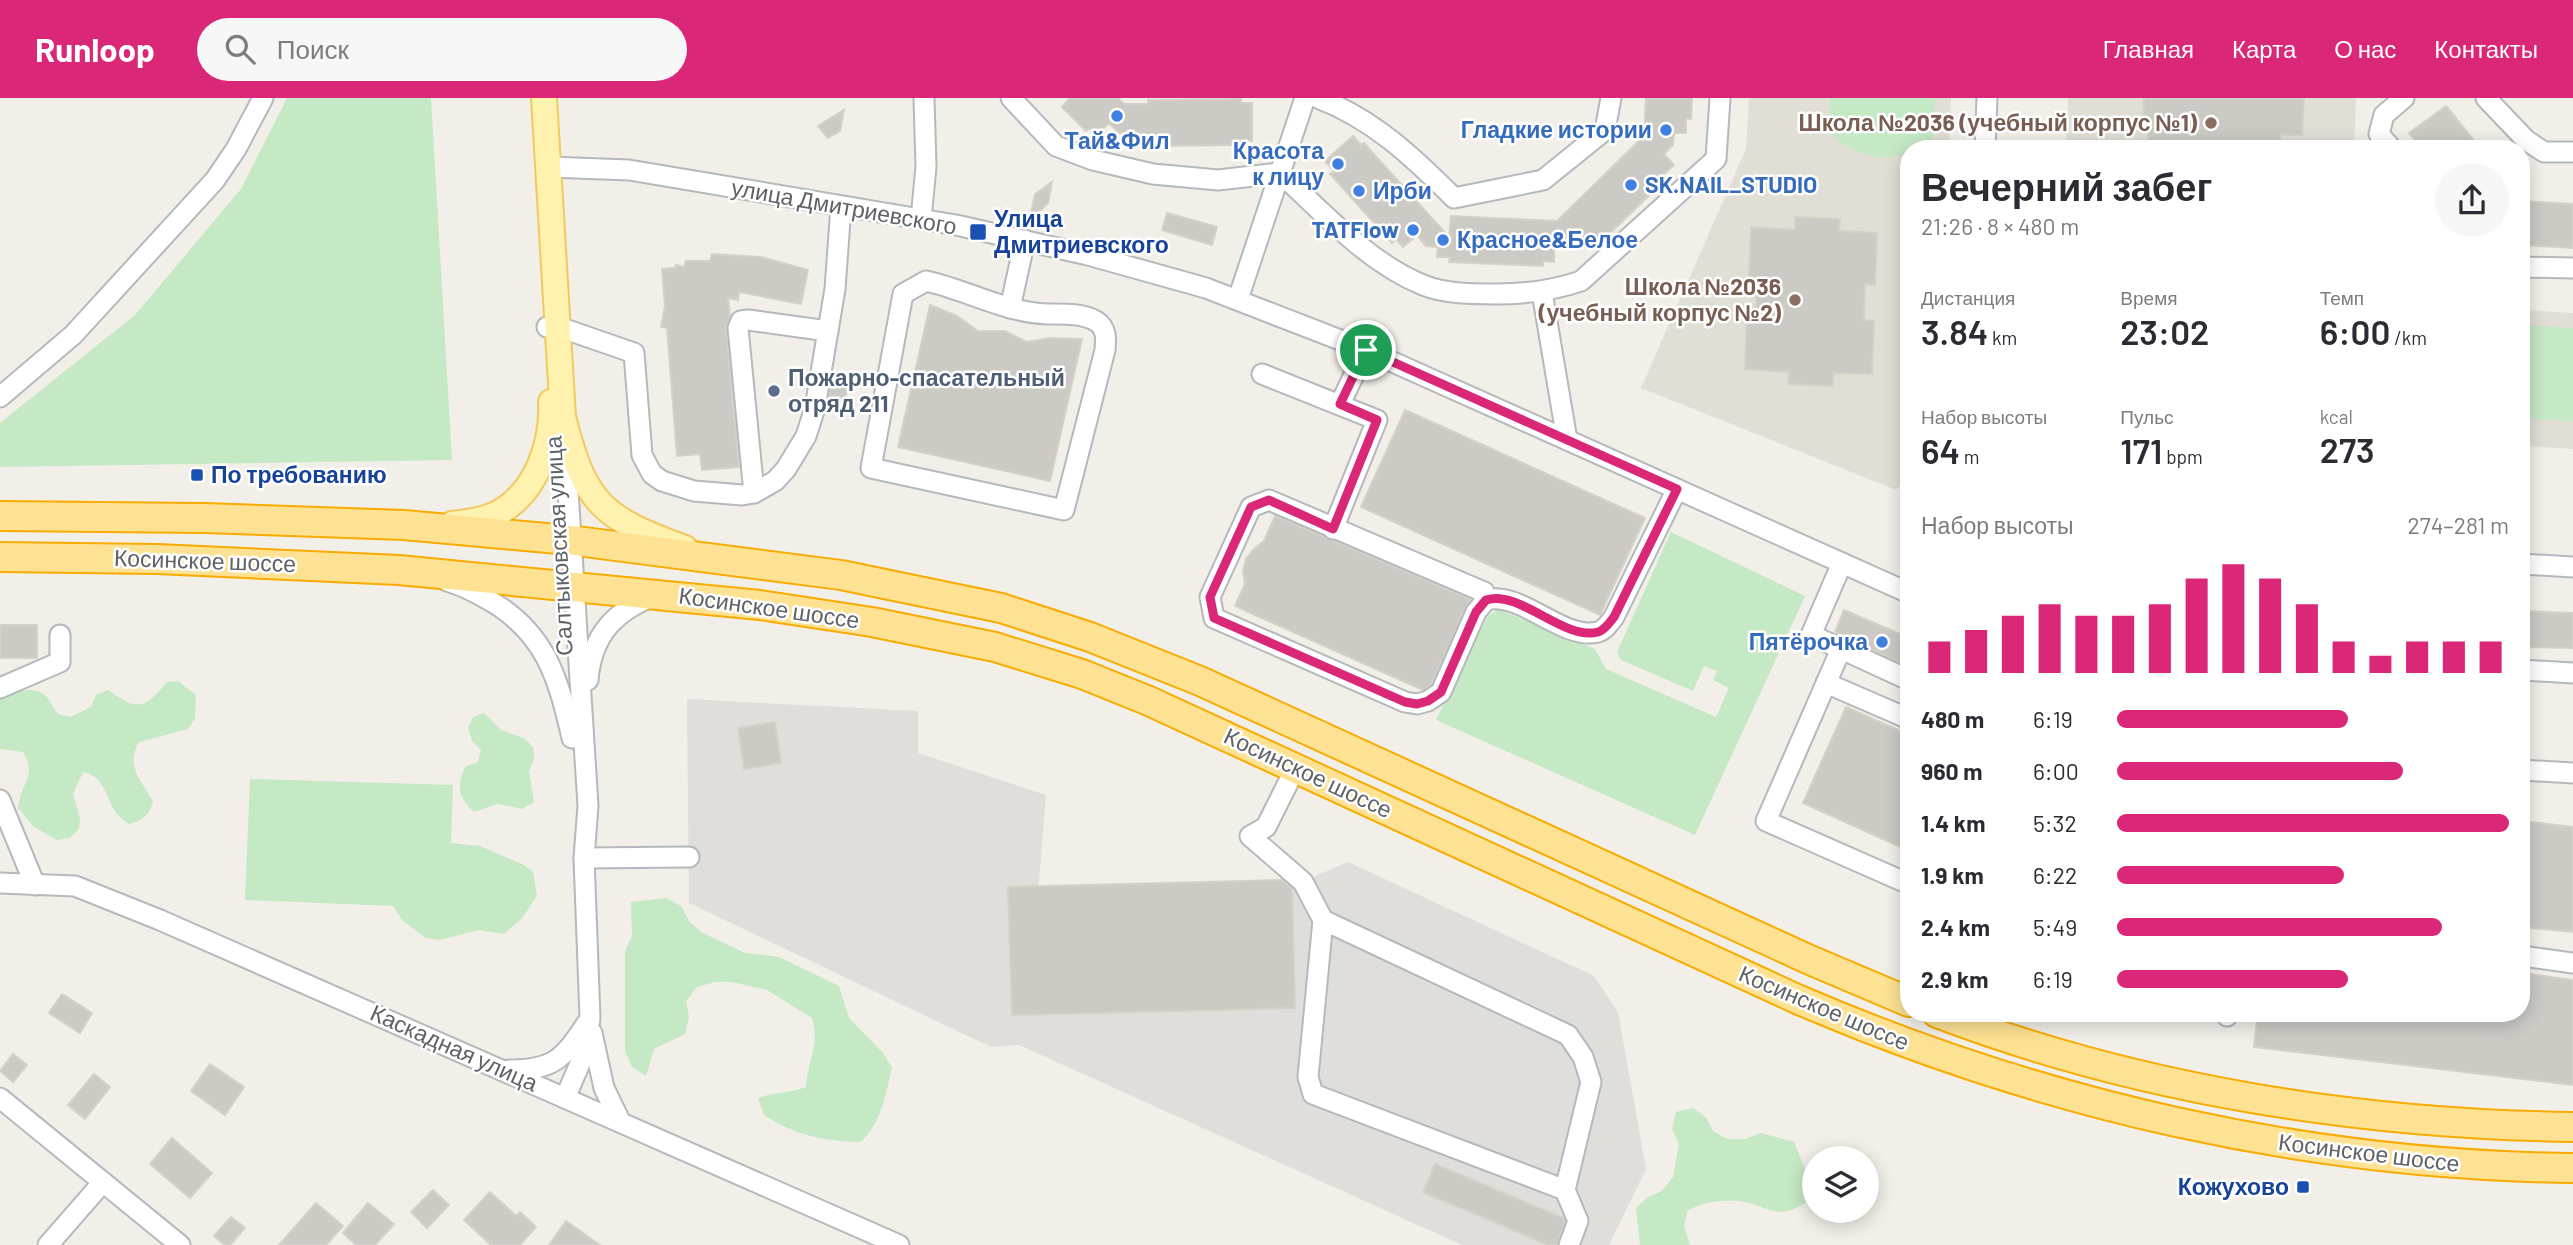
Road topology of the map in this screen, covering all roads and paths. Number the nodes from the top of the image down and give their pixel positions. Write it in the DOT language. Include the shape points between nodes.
graph roads {
  1 [pos="263,98"];
  2 [pos="544,98"];
  3 [pos="924,98"];
  4 [pos="1011,98"];
  5 [pos="1305,98"];
  6 [pos="1318,98"];
  7 [pos="1611,98"];
  8 [pos="1720,98"];
  9 [pos="1987,98"];
  10 [pos="2404,98"];
  11 [pos="2486,98"];
  12 [pos="1985,140"];
  13 [pos="2384,140"];
  14 [pos="2526,140"];
  15 [pos="2530,143"];
  16 [pos="2573,152"];
  17 [pos="549,167"];
  18 [pos="1280,173"];
  19 [pos="841,206"];
  20 [pos="921,219"];
  21 [pos="1025,240"];
  22 [pos="2530,267"];
  23 [pos="2573,268"];
  24 [pos="1542,292"];
  25 [pos="1238,299"];
  26 [pos="1010,308"];
  27 [pos="553,327"];
  28 [pos="828,331"];
  29 [pos="1366,350"];
  30 [pos="1262,374"];
  31 [pos="0,397"];
  32 [pos="1340,404"];
  33 [pos="558,416"];
  34 [pos="1567,440"];
  35 [pos="1677,489"];
  36 [pos="754,493"];
  37 [pos="3,515"];
  38 [pos="404,525"];
  39 [pos="1333,529"];
  40 [pos="563,540"];
  41 [pos="0,557"];
  42 [pos="712,557"];
  43 [pos="1842,563"];
  44 [pos="2530,564"];
  45 [pos="2573,567"];
  46 [pos="398,570"];
  47 [pos="566,584"];
  48 [pos="1900,589"];
  49 [pos="662,594"];
  50 [pos="1486,600"];
  51 [pos="60,635"];
  52 [pos="1841,649"];
  53 [pos="2530,670"];
  54 [pos="2573,673"];
  55 [pos="1900,676"];
  56 [pos="1826,683"];
  57 [pos="0,688"];
  58 [pos="1900,715"];
  59 [pos="578,737"];
  60 [pos="1296,767"];
  61 [pos="2530,770"];
  62 [pos="2573,773"];
  63 [pos="0,800"];
  64 [pos="689,857"];
  65 [pos="584,858"];
  66 [pos="1900,880"];
  67 [pos="34,885"];
  68 [pos="2,886"];
  69 [pos="1323,920"];
  70 [pos="2530,957"];
  71 [pos="2573,963"];
  72 [pos="1900,998"];
  73 [pos="590,1018"];
  74 [pos="1965,1022"];
  75 [pos="504,1070"];
  76 [pos="0,1098"];
  77 [pos="565,1098"];
  78 [pos="620,1121"];
  79 [pos="2573,1127"];
  80 [pos="2573,1168"];
  81 [pos="103,1182"];
  82 [pos="1565,1190"];
  83 [pos="48,1245"];
  84 [pos="180,1245"];
  85 [pos="899,1245"];
  86 [pos="1569,1245"];
  1 -- 31 [label="street" via="215,180 73,335"];
  2 -- 17 [label="main road, Салтыковская улица"];
  3 -- 20 [label="street" via="926,167"];
  4 -- 18 [label="street" via="1056,146 1093,160 1153,174 1218,180"];
  5 -- 18 [label="street"];
  6 -- 7 [label="street" via="1345,108 1389,137 1454,198 1543,180 1605,130"];
  8 -- 24 [label="street" via="1716,159 1581,281"];
  9 -- 12 [label="street"];
  10 -- 13 [label="street" via="2384,115 2379,134"];
  11 -- 14 [label="street"];
  15 -- 16 [label="street" via="2544,152"];
  17 -- 19 [label="street, улица Дмитриевского" via="629,170"];
  17 -- 27 [label="main road, Салтыковская улица"];
  18 -- 24 [label="street" via="1364,250 1423,285 1477,294"];
  18 -- 25 [label="street"];
  19 -- 20 [label="street, улица Дмитриевского"];
  19 -- 28 [label="street"];
  20 -- 21 [label="street, улица Дмитриевского"];
  21 -- 25 [label="street, улица Дмитриевского"];
  21 -- 26 [label="street"];
  22 -- 23 [label="street"];
  24 -- 34 [label="street"];
  25 -- 29 [label="street, улица Дмитриевского"];
  26 -- 26 [label="street" via="1085,317 1095,320 1105,333 1105,350 1064,510 871,468 903,294 926,281"];
  27 -- 33 [label="main road, Салтыковская улица"];
  27 -- 36 [label="street" via="634,353 642,455 652,474 694,491"];
  28 -- 36 [label="street" via="806,436 786,470"];
  28 -- 36 [label="street" via="741,321 738,328"];
  29 -- 32 [label="street"];
  29 -- 34 [label="street, улица Дмитриевского"];
  30 -- 32 [label="street"];
  32 -- 39 [label="street" via="1377,420"];
  33 -- 38 [label="main road" via="535,473 516,500 500,512 479,520"];
  33 -- 40 [label="street, Салтыковская улица"];
  33 -- 42 [label="main road" via="575,463 607,511 626,525"];
  34 -- 35 [label="street, улица Дмитриевского"];
  35 -- 43 [label="street, улица Дмитриевского"];
  35 -- 50 [label="street" via="1604,629 1589,633 1502,599"];
  37 -- 38 [label="highway, Косинское шоссе"];
  38 -- 40 [label="highway, Косинское шоссе"];
  39 -- 50 [label="street" via="1484,592"];
  39 -- 50 [label="street" via="1269,500 1251,507 1210,597 1214,618 1326,670 1417,704 1441,692 1476,612"];
  40 -- 42 [label="highway, Косинское шоссе"];
  40 -- 47 [label="street, Салтыковская улица"];
  41 -- 46 [label="highway, Косинское шоссе"];
  42 -- 72 [label="highway, Косинское шоссе" via="950,596 1090,636 1200,681"];
  43 -- 48 [label="street, улица Дмитриевского"];
  43 -- 52 [label="street" via="1811,635"];
  44 -- 45 [label="street"];
  46 -- 47 [label="highway, Косинское шоссе"];
  46 -- 59 [label="street" via="454,583 522,623 542,648"];
  47 -- 49 [label="highway, Косинское шоссе"];
  47 -- 59 [label="street, Салтыковская улица"];
  49 -- 59 [label="street" via="622,614 597,640"];
  49 -- 60 [label="highway, Косинское шоссе" via="872,622 1017,653 1149,701"];
  51 -- 57 [label="street" via="60,662"];
  52 -- 55 [label="street"];
  52 -- 56 [label="street"];
  53 -- 54 [label="street"];
  56 -- 58 [label="street"];
  56 -- 66 [label="street" via="1766,821"];
  59 -- 65 [label="street, Салтыковская улица" via="588,806"];
  60 -- 69 [label="street" via="1266,827 1251,836 1303,882"];
  60 -- 80 [label="highway, Косинское шоссе" via="1797,999 2020,1082 2148,1117 2320,1150 2466,1165"];
  61 -- 62 [label="street"];
  63 -- 67 [label="street"];
  64 -- 65 [label="street"];
  65 -- 73 [label="street, Салтыковская улица"];
  67 -- 68 [label="street, Каскадная улица"];
  67 -- 75 [label="street, Каскадная улица" via="75,886"];
  69 -- 82 [label="street" via="1568,1035 1583,1057 1591,1082"];
  69 -- 82 [label="street" via="1308,1077 1313,1094"];
  70 -- 71 [label="street"];
  73 -- 75 [label="street" via="566,1055 551,1065"];
  73 -- 77 [label="street, Салтыковская улица" via="585,1052"];
  73 -- 78 [label="street" via="599,1071"];
  74 -- 79 [label="highway, Косинское шоссе" via="2077,1058 2265,1100 2456,1123"];
  75 -- 77 [label="street, Каскадная улица"];
  76 -- 81 [label="street"];
  77 -- 78 [label="street, Каскадная улица"];
  78 -- 85 [label="street, Каскадная улица"];
  81 -- 83 [label="street"];
  81 -- 84 [label="street"];
  82 -- 86 [label="street" via="1578,1221"];
}
